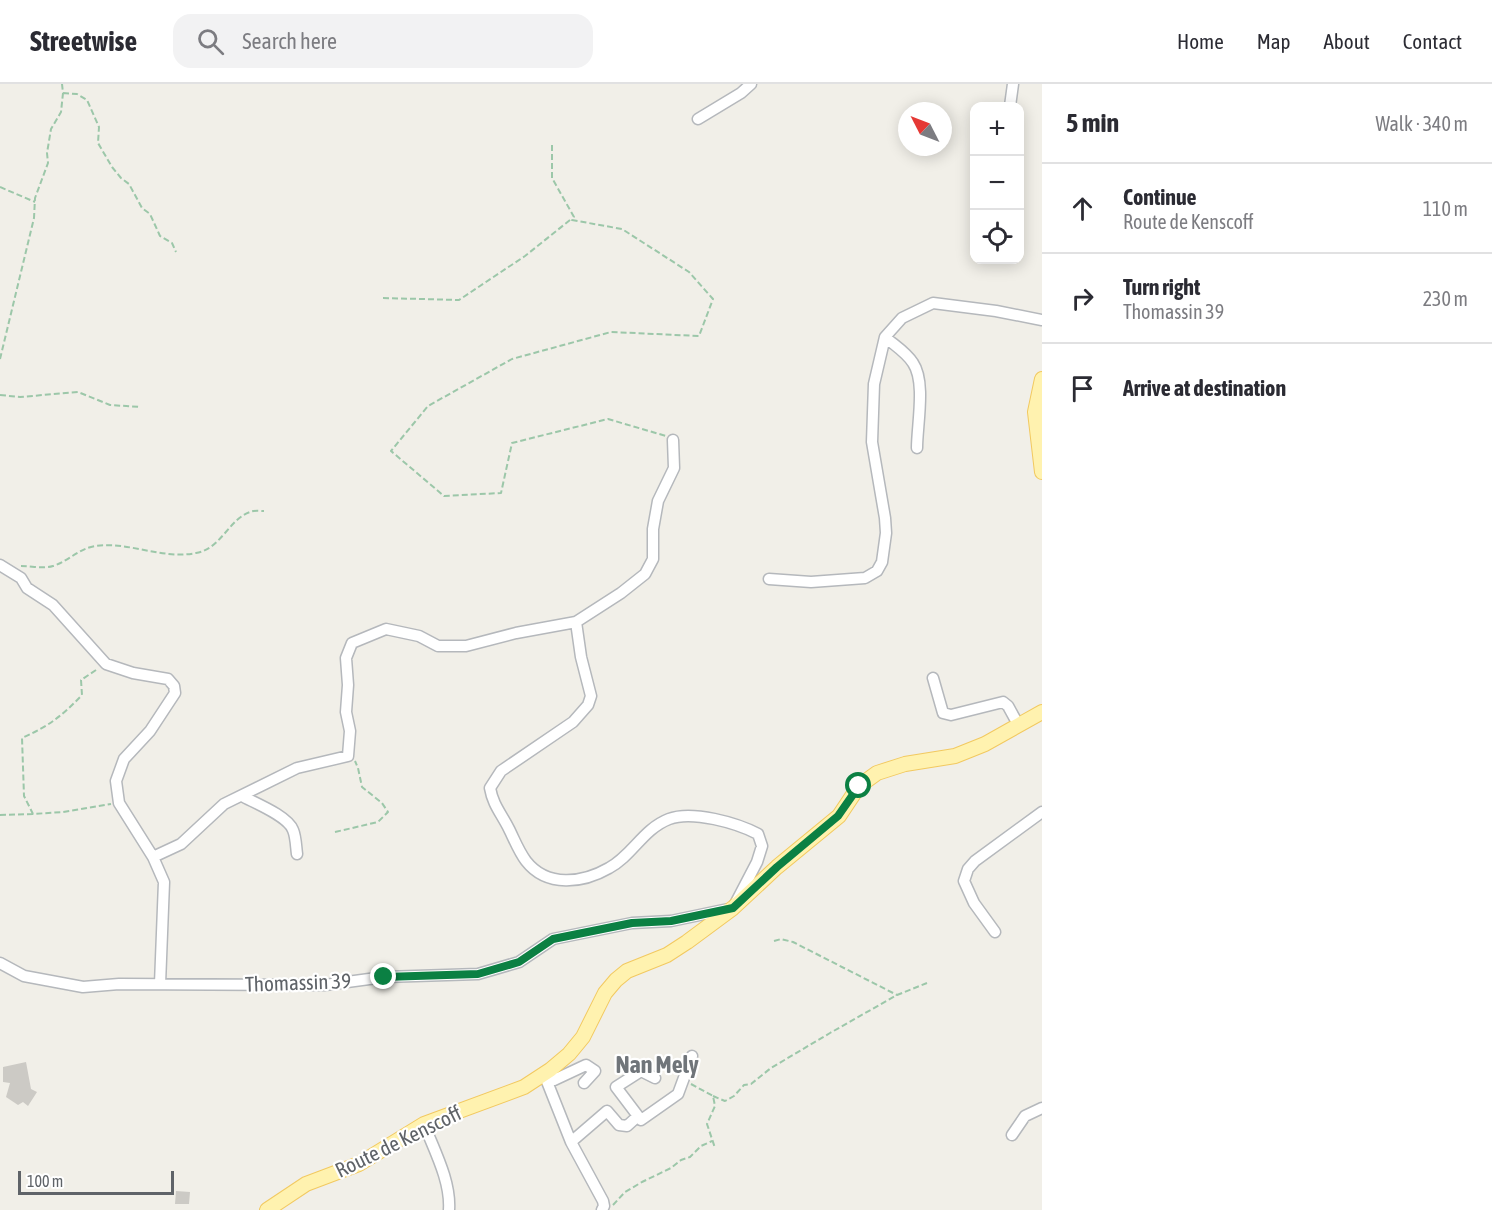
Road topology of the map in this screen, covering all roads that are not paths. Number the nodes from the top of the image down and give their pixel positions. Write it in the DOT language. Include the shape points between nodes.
graph roads {
  1 [pos="751,84"];
  2 [pos="1013,84"];
  3 [pos="1011,102"];
  4 [pos="698,118"];
  5 [pos="1042,320"];
  6 [pos="885,337"];
  7 [pos="1042,379"];
  8 [pos="673,440"];
  9 [pos="917,448"];
  10 [pos="1042,472"];
  11 [pos="2,566"];
  12 [pos="770,579"];
  13 [pos="576,622"];
  14 [pos="933,678"];
  15 [pos="1042,712"];
  16 [pos="1019,726"];
  17 [pos="242,796"];
  18 [pos="1042,812"];
  19 [pos="297,854"];
  20 [pos="153,857"];
  21 [pos="733,908"];
  22 [pos="996,932"];
  23 [pos="0,963"];
  24 [pos="160,984"];
  25 [pos="692,1056"];
  26 [pos="547,1072"];
  27 [pos="655,1078"];
  28 [pos="584,1083"];
  29 [pos="1042,1108"];
  30 [pos="638,1116"];
  31 [pos="424,1124"];
  32 [pos="1012,1135"];
  33 [pos="571,1142"];
  34 [pos="603,1208"];
  35 [pos="267,1210"];
  36 [pos="449,1210"];
  1 -- 4 [label="street"];
  2 -- 3 [label="street"];
  5 -- 6 [label="street" via="933,303 902,318"];
  6 -- 9 [label="street" via="915,364 920,387"];
  6 -- 12 [label="street" via="874,384 872,442 885,518 882,562 877,571 865,578 811,582"];
  7 -- 10 [label="main road" via="1035,412"];
  8 -- 13 [label="street" via="674,468 658,501 649,567 621,593"];
  11 -- 20 [label="street" via="53,604 106,664 168,679 174,686 175,693 150,731 124,759 116,781 119,803"];
  13 -- 17 [label="street" via="466,646 438,646 419,636 386,629 352,643 346,658 348,756 297,768"];
  13 -- 21 [label="street" via="591,696 588,705 573,722 501,771 490,788 493,802 526,861 544,876 564,881 586,878 611,867 651,828 670,818 686,816 746,827 758,834 762,846"];
  14 -- 16 [label="street" via="943,713 951,715 1004,702"];
  15 -- 16 [label="main road, Route de Kenscoff"];
  16 -- 21 [label="main road, Route de Kenscoff" via="955,756 877,773 859,786 838,816"];
  17 -- 19 [label="street" via="289,824 294,830"];
  17 -- 20 [label="street" via="224,804 181,844"];
  18 -- 22 [label="street" via="968,869 964,881 974,903"];
  20 -- 24 [label="street" via="164,882"];
  21 -- 24 [label="street, Thomassin 39" via="553,939 519,962 478,974 384,977 325,985"];
  21 -- 26 [label="main road, Route de Kenscoff" via="667,955 627,971 605,993 583,1037"];
  23 -- 24 [label="street, Thomassin 39" via="24,976 82,987"];
  25 -- 30 [label="street" via="678,1094 641,1120"];
  26 -- 28 [label="street" via="554,1080 586,1065 595,1071"];
  26 -- 31 [label="main road, Route de Kenscoff" via="524,1087"];
  26 -- 33 [label="street"];
  27 -- 30 [label="street" via="640,1071 616,1087"];
  29 -- 32 [label="street" via="1026,1116"];
  30 -- 33 [label="street" via="627,1126 619,1125 607,1111"];
  31 -- 35 [label="main road, Route de Kenscoff" via="359,1164 306,1184"];
  31 -- 36 [label="street" via="441,1167"];
  33 -- 34 [label="street"];
}
